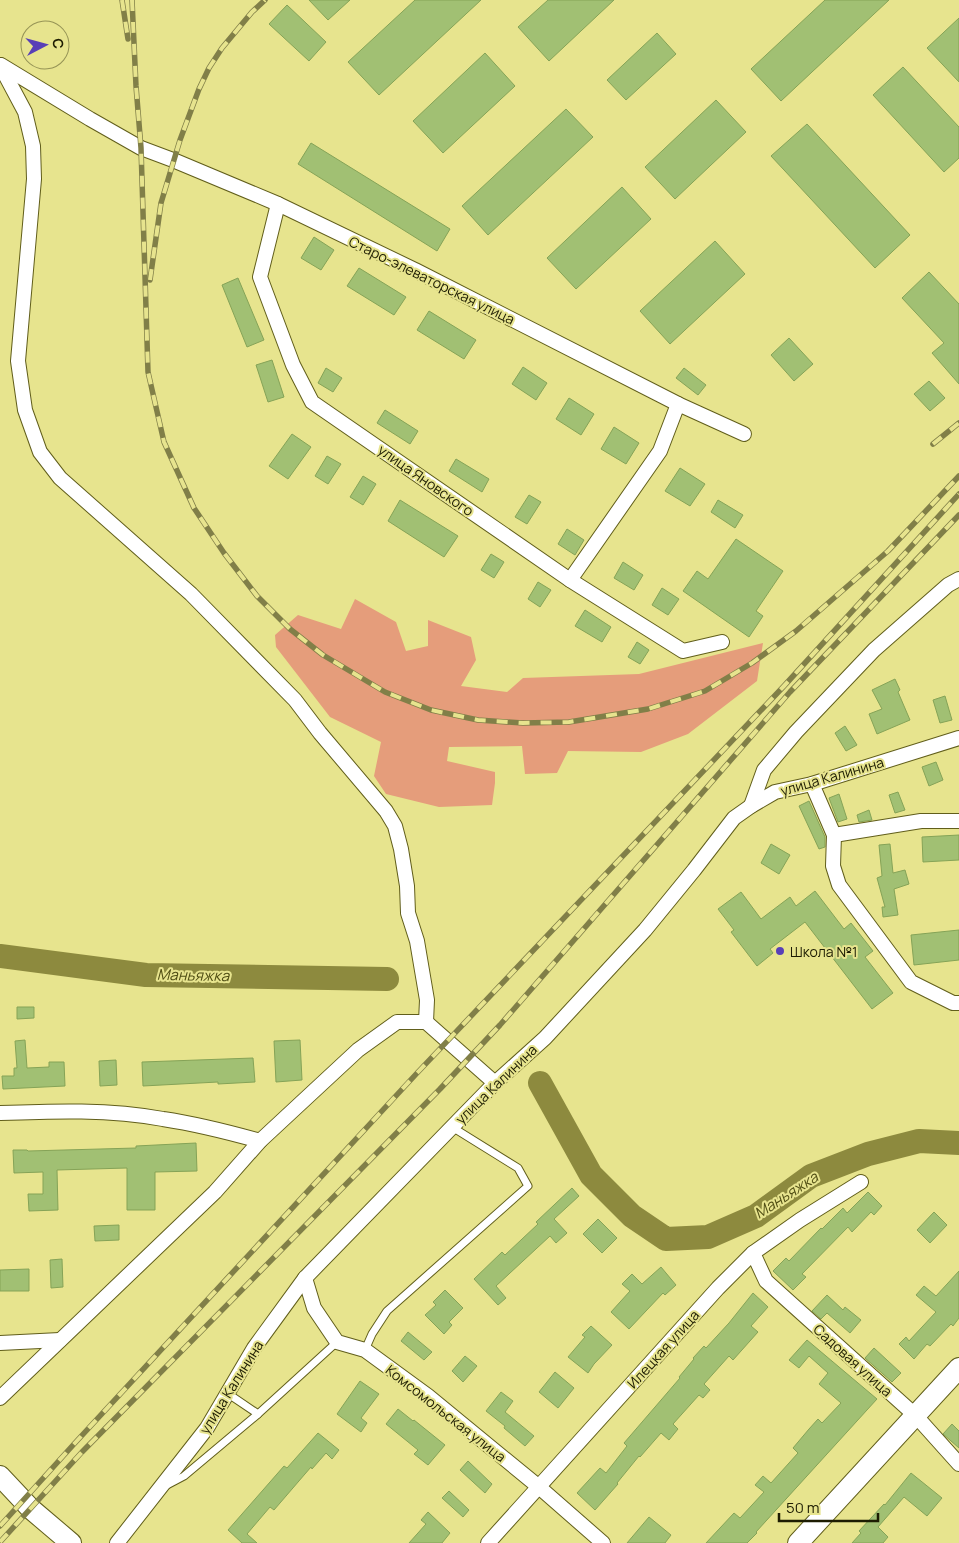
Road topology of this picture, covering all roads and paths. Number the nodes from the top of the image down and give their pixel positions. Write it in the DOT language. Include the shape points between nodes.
graph roads {
  1 [pos="0,65"];
  2 [pos="278,204"];
  3 [pos="678,404"];
  4 [pos="744,434"];
  5 [pos="959,579"];
  6 [pos="570,580"];
  7 [pos="722,642"];
  8 [pos="959,738"];
  9 [pos="812,784"];
  10 [pos="750,806"];
  11 [pos="959,821"];
  12 [pos="834,835"];
  13 [pos="959,1003"];
  14 [pos="426,1022"];
  15 [pos="494,1083"];
  16 [pos="0,1113"];
  17 [pos="451,1127"];
  18 [pos="260,1141"];
  19 [pos="861,1182"];
  20 [pos="753,1253"];
  21 [pos="305,1278"];
  22 [pos="60,1340"];
  23 [pos="337,1342"];
  24 [pos="0,1343"];
  25 [pos="365,1350"];
  26 [pos="959,1368"];
  27 [pos="227,1393"];
  28 [pos="0,1398"];
  29 [pos="258,1414"];
  30 [pos="916,1416"];
  31 [pos="959,1464"];
  32 [pos="0,1476"];
  33 [pos="540,1487"];
  34 [pos="160,1488"];
  35 [pos="70,1543"];
  36 [pos="117,1543"];
  37 [pos="488,1543"];
  38 [pos="603,1543"];
  39 [pos="798,1543"];
  1 -- 2 [label="street, Старо-элеваторская улица" via="141,148"];
  1 -- 14 [label="street" via="25,112 33,146 34,179 18,361 25,410 40,452 60,478 191,594 288,693 386,811 402,849 408,913 417,940 428,1000"];
  2 -- 3 [label="street, Старо-элеваторская улица"];
  2 -- 6 [label="street, улица Яновского" via="260,277 293,365 312,402"];
  3 -- 4 [label="street, Старо-элеваторская улица"];
  3 -- 6 [label="street" via="660,451"];
  5 -- 10 [label="street" via="874,650 796,732 764,770"];
  6 -- 7 [label="street, улица Яновского" via="683,651"];
  8 -- 9 [label="street, улица Калинина"];
  9 -- 10 [label="street, улица Калинина" via="776,792"];
  9 -- 12 [label="street"];
  10 -- 15 [label="street, улица Калинина" via="734,818 645,930 546,1038"];
  11 -- 12 [label="street" via="921,821"];
  12 -- 13 [label="street" via="832,866 839,885 911,982"];
  14 -- 15 [label="street"];
  14 -- 18 [label="street" via="397,1022 358,1050"];
  15 -- 17 [label="street, улица Калинина"];
  16 -- 18 [label="street" via="116,1113 162,1118"];
  17 -- 21 [label="street, улица Калинина"];
  17 -- 25 [label="lane" via="518,1168 528,1186 387,1311"];
  18 -- 22 [label="street" via="215,1192"];
  19 -- 20 [label="street, Илецкая улица"];
  20 -- 30 [label="street, Садовая улица" via="766,1281"];
  20 -- 33 [label="street, Илецкая улица"];
  21 -- 23 [label="street" via="314,1308"];
  21 -- 27 [label="street, улица Калинина" via="254,1348"];
  22 -- 24 [label="street"];
  22 -- 28 [label="street"];
  23 -- 25 [label="street, Комсомольская улица"];
  23 -- 29 [label="lane"];
  25 -- 33 [label="street, Комсомольская улица" via="428,1396"];
  26 -- 30 [label="street"];
  27 -- 29 [label="lane"];
  27 -- 34 [label="street, улица Калинина" via="207,1428"];
  29 -- 34 [label="lane" via="184,1476"];
  30 -- 31 [label="street, Садовая улица"];
  30 -- 39 [label="street"];
  32 -- 35 [label="street"];
  33 -- 37 [label="street, Илецкая улица"];
  33 -- 38 [label="street, Комсомольская улица"];
  34 -- 36 [label="street, улица Калинина"];
}
